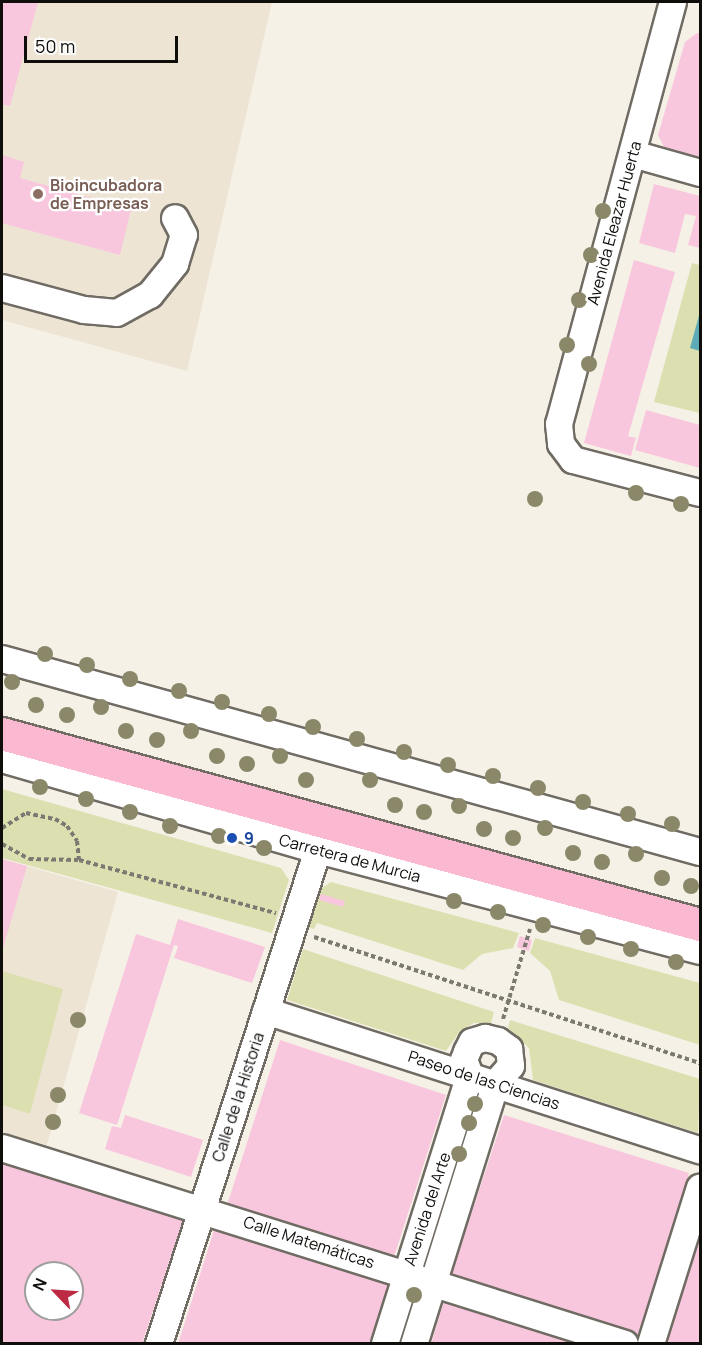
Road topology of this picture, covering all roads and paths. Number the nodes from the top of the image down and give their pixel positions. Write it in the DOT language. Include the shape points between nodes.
graph roads {
  1 [pos="674,2"];
  2 [pos="633,154"];
  3 [pos="700,173"];
  4 [pos="175,218"];
  5 [pos="2,288"];
  6 [pos="700,493"];
  7 [pos="2,659"];
  8 [pos="2,713"];
  9 [pos="2,734"];
  10 [pos="2,759"];
  11 [pos="2,828"];
  12 [pos="2,844"];
  13 [pos="318,850"];
  14 [pos="700,852"];
  15 [pos="79,860"];
  16 [pos="700,903"];
  17 [pos="700,925"];
  18 [pos="530,928"];
  19 [pos="292,930"];
  20 [pos="700,951"];
  21 [pos="507,1001"];
  22 [pos="266,1011"];
  23 [pos="498,1041"];
  24 [pos="700,1063"];
  25 [pos="470,1075"];
  26 [pos="496,1083"];
  27 [pos="2,1148"];
  28 [pos="700,1150"];
  29 [pos="700,1188"];
  30 [pos="202,1208"];
  31 [pos="407,1273"];
  32 [pos="433,1281"];
  33 [pos="159,1344"];
  34 [pos="385,1344"];
  35 [pos="414,1344"];
  36 [pos="625,1344"];
  37 [pos="651,1344"];
  1 -- 2 [label="street, Avenida Eleazar Huerta"];
  2 -- 3 [label="street"];
  2 -- 6 [label="street, Avenida Eleazar Huerta" via="559,424 561,444 573,460"];
  4 -- 5 [label="street" via="184,235 175,264 150,295 117,314"];
  7 -- 14 [label="street"];
  8 -- 16 [label="main road"];
  9 -- 17 [label="main road, Carretera de Murcia"];
  10 -- 13 [label="street, Carretera de Murcia"];
  11 -- 15 [label="path" via="26,813 55,819 67,826 77,840"];
  12 -- 15 [label="path" via="29,859"];
  13 -- 19 [label="street, Calle de la Historia"];
  13 -- 20 [label="street, Carretera de Murcia"];
  15 -- 19 [label="path" via="274,912"];
  18 -- 21 [label="path"];
  19 -- 21 [label="path"];
  19 -- 22 [label="street, Calle de la Historia"];
  21 -- 23 [label="path"];
  21 -- 24 [label="path"];
  22 -- 25 [label="street, Paseo de las Ciencias"];
  22 -- 30 [label="street, Calle de la Historia"];
  23 -- 25 [label="street" via="485,1038 472,1042 464,1059"];
  23 -- 26 [label="street" via="509,1049 511,1066"];
  25 -- 26 [label="street, Paseo de las Ciencias"];
  25 -- 31 [label="street, Avenida del Arte"];
  26 -- 28 [label="street, Paseo de las Ciencias"];
  26 -- 32 [label="street, Avenida del Arte"];
  27 -- 30 [label="street, Calle Matemáticas"];
  29 -- 37 [label="street"];
  30 -- 31 [label="street, Calle Matemáticas"];
  30 -- 33 [label="street, Calle de la Historia"];
  31 -- 32 [label="street, Calle Matemáticas"];
  31 -- 34 [label="street, Avenida del Arte"];
  32 -- 35 [label="street, Avenida del Arte"];
  32 -- 36 [label="street, Calle Matemáticas"];
}
